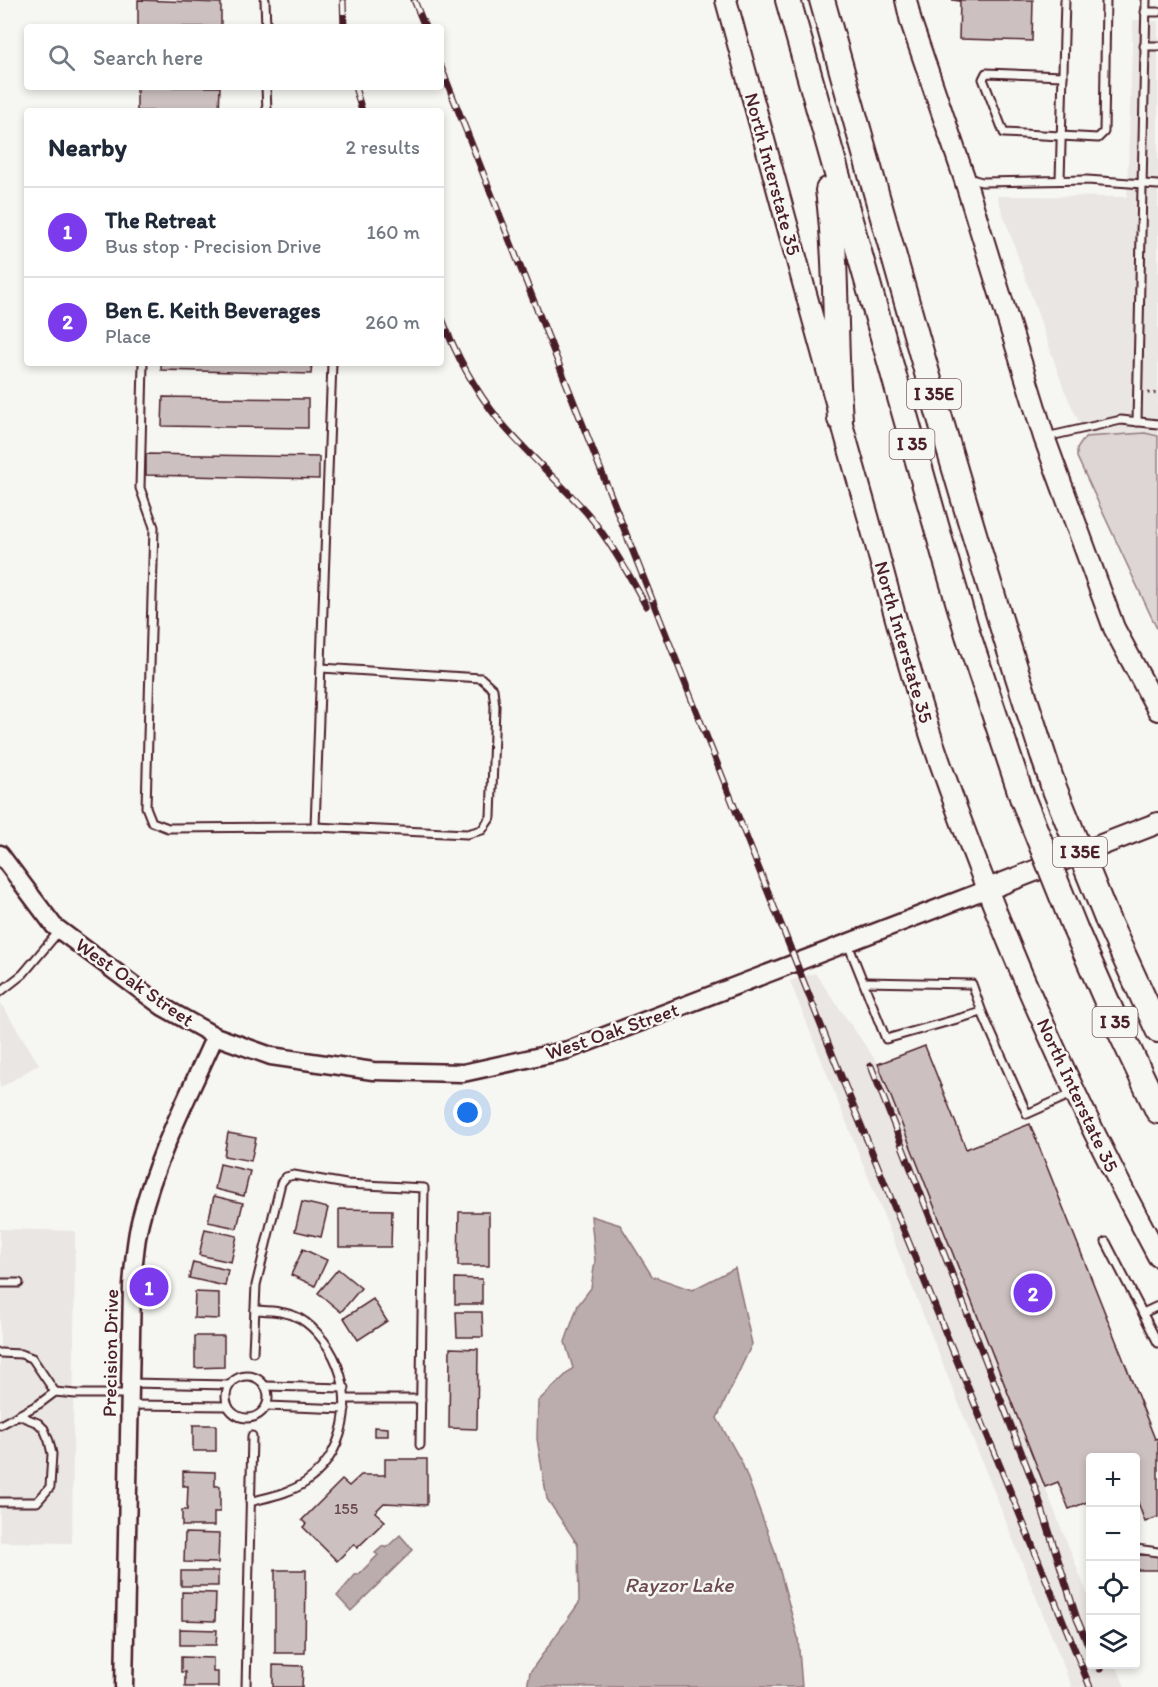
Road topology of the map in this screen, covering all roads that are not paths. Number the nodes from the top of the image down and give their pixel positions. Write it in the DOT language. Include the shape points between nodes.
graph roads {
  1 [pos="265,0"];
  2 [pos="726,0"];
  3 [pos="788,0"];
  4 [pos="822,0"];
  5 [pos="906,0"];
  6 [pos="1065,0"];
  7 [pos="1106,0"];
  8 [pos="1146,0"];
  9 [pos="1145,12"];
  10 [pos="1158,12"];
  11 [pos="266,24"];
  12 [pos="1144,46"];
  13 [pos="1158,46"];
  14 [pos="1063,76"];
  15 [pos="811,87"];
  16 [pos="266,90"];
  17 [pos="267,108"];
  18 [pos="1061,135"];
  19 [pos="964,177"];
  20 [pos="1060,180"];
  21 [pos="1141,183"];
  22 [pos="1158,184"];
  23 [pos="143,366"];
  24 [pos="332,366"];
  25 [pos="840,418"];
  26 [pos="1137,422"];
  27 [pos="1158,424"];
  28 [pos="1044,437"];
  29 [pos="321,668"];
  30 [pos="1158,710"];
  31 [pos="1158,824"];
  32 [pos="315,827"];
  33 [pos="0,854"];
  34 [pos="988,889"];
  35 [pos="60,930"];
  36 [pos="849,944"];
  37 [pos="864,982"];
  38 [pos="0,992"];
  39 [pos="982,1012"];
  40 [pos="1158,1030"];
  41 [pos="215,1036"];
  42 [pos="1076,1093"];
  43 [pos="1158,1112"];
  44 [pos="1106,1242"];
  45 [pos="1158,1256"];
  46 [pos="0,1283"];
  47 [pos="19,1283"];
  48 [pos="1158,1306"];
  49 [pos="255,1310"];
  50 [pos="1143,1313"];
  51 [pos="1158,1343"];
  52 [pos="253,1352"];
  53 [pos="0,1353"];
  54 [pos="230,1385"];
  55 [pos="265,1386"];
  56 [pos="345,1388"];
  57 [pos="55,1392"];
  58 [pos="130,1394"];
  59 [pos="346,1399"];
  60 [pos="421,1400"];
  61 [pos="267,1406"];
  62 [pos="228,1407"];
  63 [pos="345,1408"];
  64 [pos="18,1415"];
  65 [pos="0,1425"];
  66 [pos="252,1437"];
  67 [pos="420,1445"];
  68 [pos="0,1502"];
  69 [pos="250,1502"];
  70 [pos="1140,1550"];
  71 [pos="1158,1552"];
  72 [pos="124,1687"];
  73 [pos="246,1687"];
  1 -- 11 [label="lane"];
  2 -- 25 [label="main road, North Interstate 35"];
  3 -- 15 [label="highway, I 35"];
  4 -- 40 [label="highway, I 35E, bridge" via="1012,663 1053,785 1107,919"];
  5 -- 19 [label="main road"];
  6 -- 14 [label="lane"];
  7 -- 18 [label="lane" via="1104,132 1098,138"];
  8 -- 9 [label="lane"];
  9 -- 10 [label="lane"];
  9 -- 12 [label="lane"];
  12 -- 13 [label="lane"];
  12 -- 21 [label="lane"];
  14 -- 18 [label="lane"];
  14 -- 18 [label="lane" via="986,73 983,79 1004,133"];
  15 -- 25 [label="highway" via="833,236"];
  15 -- 43 [label="highway, I 35, bridge" via="955,591 1022,797 1076,931"];
  16 -- 17 [label="lane"];
  18 -- 20 [label="lane"];
  19 -- 20 [label="lane" via="982,182"];
  19 -- 28 [label="main road"];
  20 -- 21 [label="lane"];
  21 -- 22 [label="lane"];
  21 -- 26 [label="lane"];
  23 -- 32 [label="lane" via="140,488 154,527 146,807 152,822 168,828"];
  24 -- 29 [label="lane"];
  25 -- 34 [label="main road, North Interstate 35" via="922,707"];
  26 -- 27 [label="lane"];
  26 -- 28 [label="lane" via="1121,420"];
  28 -- 30 [label="main road" via="1114,628"];
  29 -- 32 [label="lane"];
  29 -- 32 [label="lane" via="481,678 493,689 495,706 492,806 491,817 482,830 467,834"];
  31 -- 34 [label="main road, West Oak Street"];
  33 -- 35 [label="street, West Oak Street"];
  34 -- 36 [label="street, West Oak Street"];
  34 -- 42 [label="main road, North Interstate 35"];
  35 -- 38 [label="lane" via="23,974"];
  35 -- 41 [label="street, West Oak Street" via="163,1007"];
  36 -- 37 [label="lane"];
  36 -- 41 [label="street, West Oak Street" via="568,1050 463,1073 373,1071 271,1056"];
  37 -- 39 [label="lane" via="972,984"];
  37 -- 39 [label="lane" via="886,1039"];
  39 -- 42 [label="lane" via="1027,1114"];
  41 -- 58 [label="street, Precision Drive" via="161,1157 141,1219 132,1286"];
  42 -- 45 [label="main road, North Interstate 35"];
  44 -- 50 [label="lane"];
  46 -- 47 [label="lane"];
  48 -- 50 [label="lane"];
  49 -- 52 [label="lane"];
  49 -- 56 [label="lane" via="283,1312 301,1319 332,1351"];
  49 -- 60 [label="lane" via="256,1284 281,1183 286,1177 424,1188"];
  50 -- 51 [label="lane"];
  53 -- 57 [label="lane" via="32,1358"];
  54 -- 55 [label="lane" via="245,1376 256,1378"];
  54 -- 58 [label="lane"];
  54 -- 62 [label="lane" via="226,1395"];
  55 -- 56 [label="lane"];
  55 -- 61 [label="lane"];
  56 -- 59 [label="lane"];
  57 -- 58 [label="lane"];
  57 -- 64 [label="lane"];
  58 -- 62 [label="lane"];
  58 -- 72 [label="street, Precision Drive"];
  59 -- 60 [label="lane"];
  59 -- 63 [label="lane"];
  60 -- 67 [label="lane"];
  61 -- 62 [label="lane" via="259,1415 248,1418 236,1415"];
  61 -- 63 [label="lane"];
  63 -- 69 [label="lane" via="339,1441 306,1482"];
  64 -- 65 [label="lane"];
  64 -- 68 [label="lane" via="44,1429 51,1454 50,1487 37,1502"];
  66 -- 69 [label="lane"];
  69 -- 73 [label="lane"];
  70 -- 71 [label="lane"];
}
